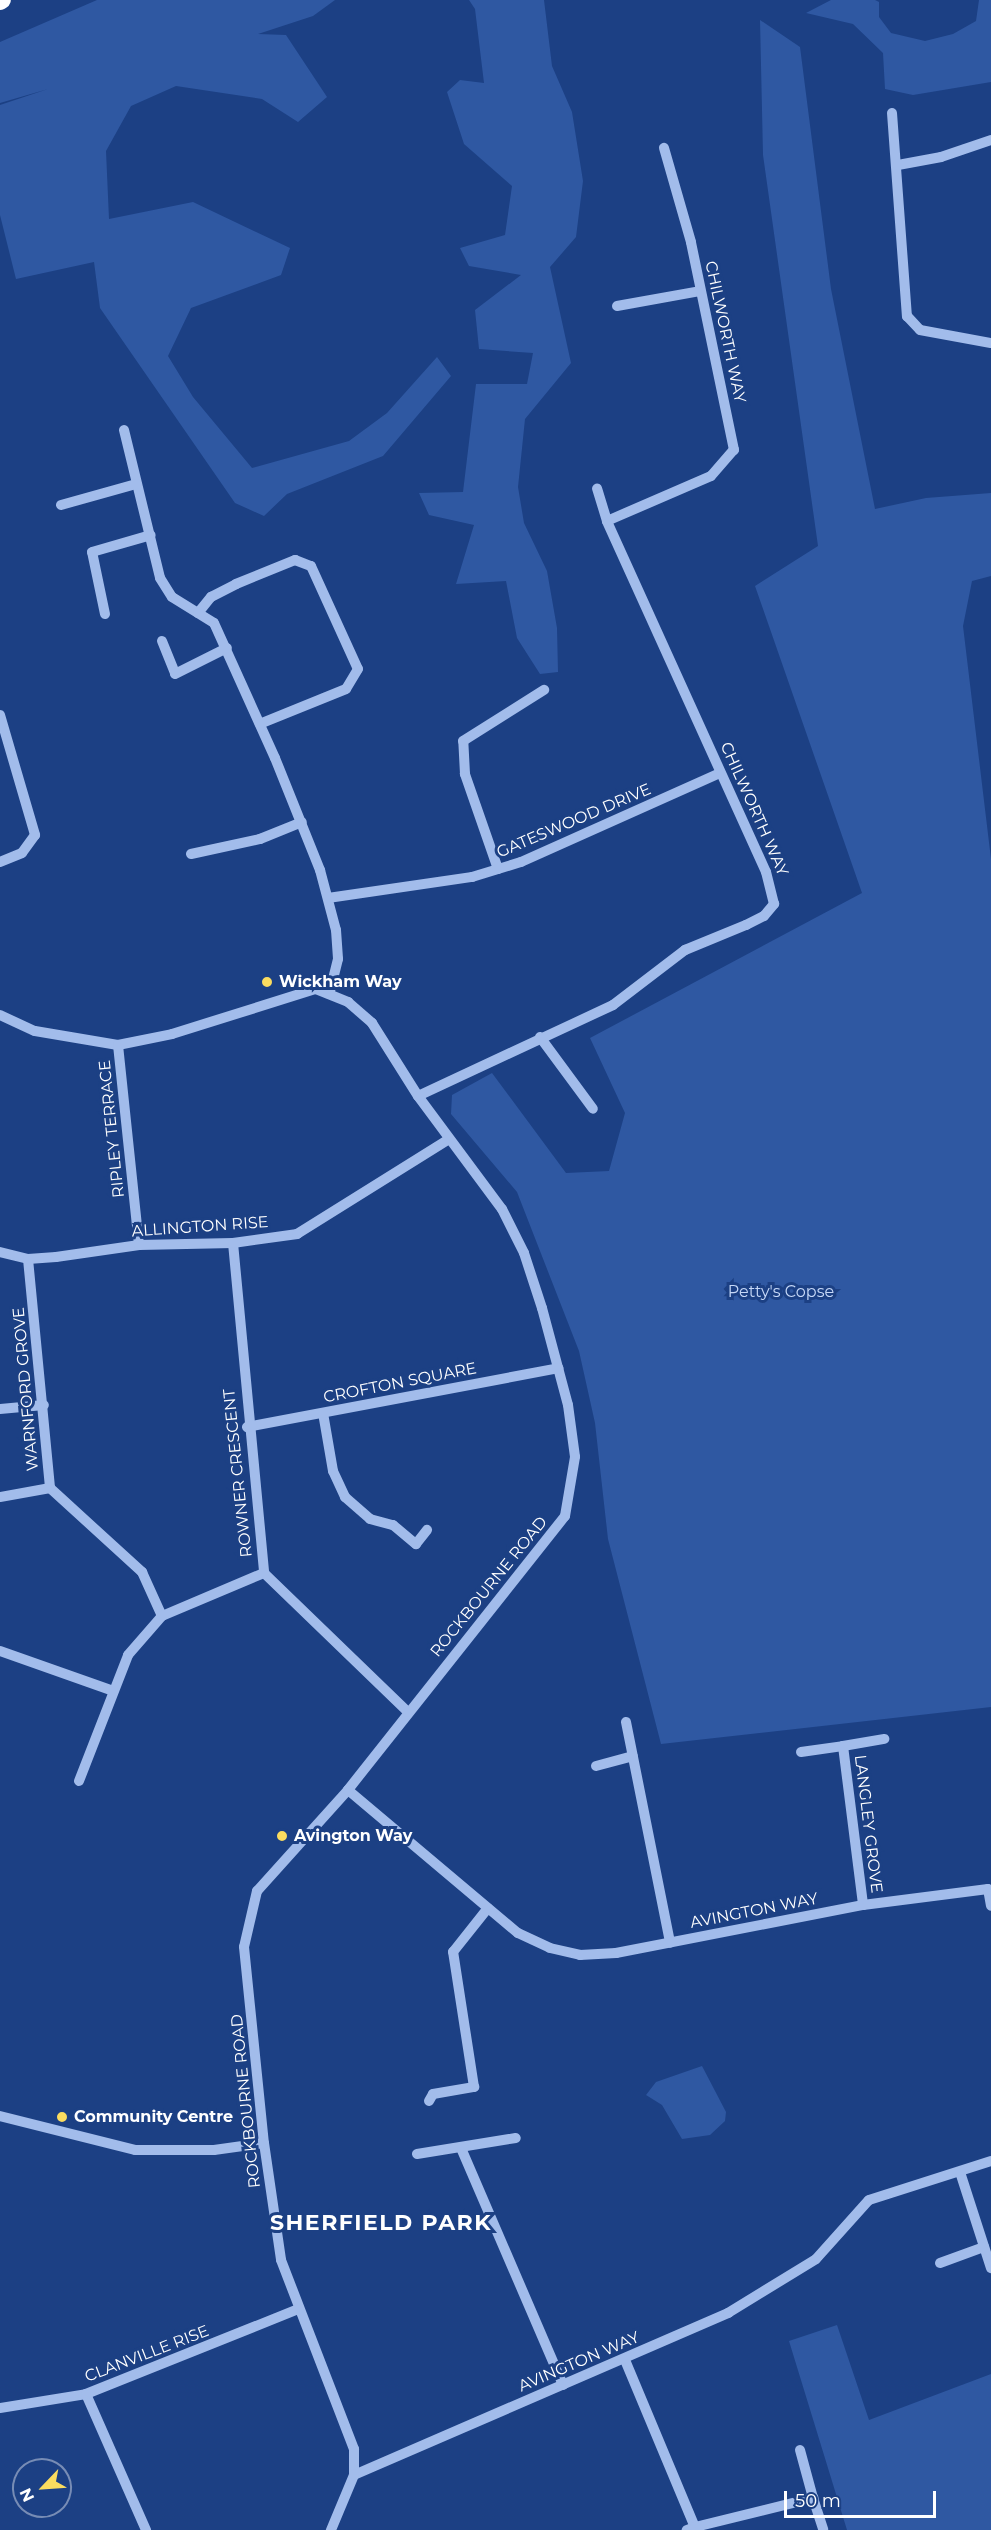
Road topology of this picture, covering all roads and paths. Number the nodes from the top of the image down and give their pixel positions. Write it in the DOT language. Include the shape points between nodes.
graph roads {
  1 [pos="892,113"];
  2 [pos="991,140"];
  3 [pos="664,148"];
  4 [pos="898,165"];
  5 [pos="700,291"];
  6 [pos="617,306"];
  7 [pos="991,343"];
  8 [pos="124,429"];
  9 [pos="136,484"];
  10 [pos="597,488"];
  11 [pos="61,506"];
  12 [pos="606,520"];
  13 [pos="151,535"];
  14 [pos="198,613"];
  15 [pos="105,614"];
  16 [pos="162,641"];
  17 [pos="227,648"];
  18 [pos="544,690"];
  19 [pos="0,715"];
  20 [pos="260,723"];
  21 [pos="720,773"];
  22 [pos="302,822"];
  23 [pos="191,854"];
  24 [pos="0,862"];
  25 [pos="498,869"];
  26 [pos="328,898"];
  27 [pos="329,994"];
  28 [pos="0,1015"];
  29 [pos="540,1037"];
  30 [pos="118,1045"];
  31 [pos="418,1096"];
  32 [pos="593,1108"];
  33 [pos="449,1139"];
  34 [pos="233,1243"];
  35 [pos="139,1245"];
  36 [pos="0,1252"];
  37 [pos="28,1259"];
  38 [pos="558,1368"];
  39 [pos="44,1405"];
  40 [pos="0,1410"];
  41 [pos="323,1413"];
  42 [pos="247,1427"];
  43 [pos="50,1488"];
  44 [pos="0,1497"];
  45 [pos="427,1530"];
  46 [pos="264,1573"];
  47 [pos="162,1616"];
  48 [pos="0,1651"];
  49 [pos="111,1690"];
  50 [pos="407,1711"];
  51 [pos="626,1722"];
  52 [pos="884,1739"];
  53 [pos="843,1746"];
  54 [pos="801,1752"];
  55 [pos="633,1756"];
  56 [pos="596,1766"];
  57 [pos="79,1782"];
  58 [pos="348,1790"];
  59 [pos="863,1905"];
  60 [pos="991,1906"];
  61 [pos="488,1908"];
  62 [pos="670,1943"];
  63 [pos="429,2102"];
  64 [pos="0,2116"];
  65 [pos="516,2138"];
  66 [pos="264,2143"];
  67 [pos="461,2148"];
  68 [pos="417,2154"];
  69 [pos="991,2161"];
  70 [pos="960,2172"];
  71 [pos="984,2247"];
  72 [pos="940,2263"];
  73 [pos="991,2268"];
  74 [pos="299,2309"];
  75 [pos="626,2360"];
  76 [pos="563,2385"];
  77 [pos="86,2394"];
  78 [pos="0,2408"];
  79 [pos="800,2450"];
  80 [pos="354,2475"];
  81 [pos="813,2498"];
  82 [pos="691,2529"];
  83 [pos="823,2529"];
  84 [pos="146,2530"];
  85 [pos="331,2530"];
  1 -- 4 [label="street"];
  2 -- 4 [label="street" via="941,157"];
  3 -- 5 [label="street, CHILWORTH WAY"];
  4 -- 7 [label="street" via="907,316 920,330"];
  5 -- 6 [label="street"];
  5 -- 12 [label="street, CHILWORTH WAY" via="734,450 711,476"];
  8 -- 9 [label="street"];
  9 -- 11 [label="street"];
  9 -- 13 [label="street"];
  10 -- 12 [label="street, CHILWORTH WAY"];
  12 -- 21 [label="street, CHILWORTH WAY"];
  13 -- 14 [label="street" via="172,597"];
  13 -- 15 [label="street" via="92,552"];
  14 -- 17 [label="street" via="214,623"];
  14 -- 20 [label="street" via="211,597 236,584 295,560 311,566 358,669 346,689"];
  16 -- 17 [label="street" via="175,674"];
  17 -- 20 [label="street"];
  18 -- 25 [label="street" via="464,741 465,774"];
  19 -- 24 [label="street" via="35,835 22,853"];
  20 -- 22 [label="street"];
  21 -- 25 [label="street, GATESWOOD DRIVE" via="627,817"];
  21 -- 29 [label="street, CHILWORTH WAY" via="773,888 770,910 746,925 685,950 613,1005"];
  22 -- 23 [label="street" via="260,839"];
  22 -- 26 [label="street"];
  25 -- 26 [label="street, GATESWOOD DRIVE" via="413,888"];
  26 -- 27 [label="street" via="338,959"];
  27 -- 30 [label="street, ROCKBOURNE ROAD" via="316,989 172,1034"];
  27 -- 31 [label="street, ROCKBOURNE ROAD" via="348,1002 372,1023"];
  28 -- 30 [label="street, ROCKBOURNE ROAD" via="35,1030"];
  29 -- 31 [label="street, CHILWORTH WAY"];
  29 -- 32 [label="street"];
  30 -- 35 [label="street, RIPLEY TERRACE"];
  31 -- 33 [label="street, ROCKBOURNE ROAD"];
  33 -- 34 [label="street, ALLINGTON RISE" via="297,1234"];
  33 -- 38 [label="street, ROCKBOURNE ROAD" via="502,1209 519,1245"];
  34 -- 35 [label="street, ALLINGTON RISE"];
  34 -- 42 [label="street, ROWNER CRESCENT"];
  35 -- 37 [label="street, ALLINGTON RISE"];
  36 -- 37 [label="street, ALLINGTON RISE"];
  37 -- 39 [label="street, WARNFORD GROVE"];
  38 -- 41 [label="street, CROFTON SQUARE"];
  38 -- 50 [label="street, ROCKBOURNE ROAD" via="575,1457 565,1516"];
  39 -- 40 [label="street"];
  39 -- 43 [label="street, WARNFORD GROVE"];
  41 -- 42 [label="street, CROFTON SQUARE"];
  41 -- 45 [label="street" via="333,1471 345,1497 370,1519 393,1525 416,1544"];
  42 -- 46 [label="street, ROWNER CRESCENT"];
  43 -- 44 [label="street"];
  43 -- 47 [label="street, WARNFORD GROVE" via="142,1572"];
  46 -- 47 [label="street"];
  46 -- 50 [label="street, ROWNER CRESCENT"];
  47 -- 49 [label="street" via="128,1655"];
  48 -- 49 [label="street"];
  49 -- 57 [label="street"];
  50 -- 58 [label="street, ROCKBOURNE ROAD"];
  51 -- 55 [label="street"];
  52 -- 53 [label="street, LANGLEY GROVE"];
  53 -- 54 [label="street, LANGLEY GROVE"];
  53 -- 59 [label="street, LANGLEY GROVE"];
  55 -- 56 [label="street"];
  55 -- 62 [label="street"];
  58 -- 61 [label="street, AVINGTON WAY"];
  58 -- 66 [label="street, ROCKBOURNE ROAD" via="257,1891 246,1936"];
  59 -- 60 [label="street, AVINGTON WAY" via="988,1889"];
  59 -- 62 [label="street, AVINGTON WAY"];
  61 -- 62 [label="street, AVINGTON WAY" via="518,1933 550,1948 580,1955"];
  61 -- 63 [label="street" via="453,1952 474,2087 433,2094"];
  64 -- 66 [label="street" via="135,2150 214,2150"];
  65 -- 67 [label="street"];
  66 -- 74 [label="street, ROCKBOURNE ROAD" via="280,2260"];
  67 -- 68 [label="street"];
  67 -- 76 [label="street"];
  69 -- 70 [label="street, AVINGTON WAY"];
  70 -- 71 [label="street"];
  70 -- 75 [label="street, AVINGTON WAY" via="869,2200 816,2259 728,2313"];
  71 -- 72 [label="street"];
  71 -- 73 [label="street"];
  74 -- 77 [label="street, CLANVILLE RISE"];
  74 -- 80 [label="street, ROCKBOURNE ROAD" via="354,2449"];
  75 -- 76 [label="street, AVINGTON WAY"];
  75 -- 82 [label="street"];
  76 -- 80 [label="street, AVINGTON WAY"];
  77 -- 78 [label="street, CLANVILLE RISE"];
  77 -- 84 [label="street"];
  79 -- 81 [label="street"];
  80 -- 85 [label="street, ROCKBOURNE ROAD"];
  81 -- 82 [label="street"];
  81 -- 83 [label="street"];
}
